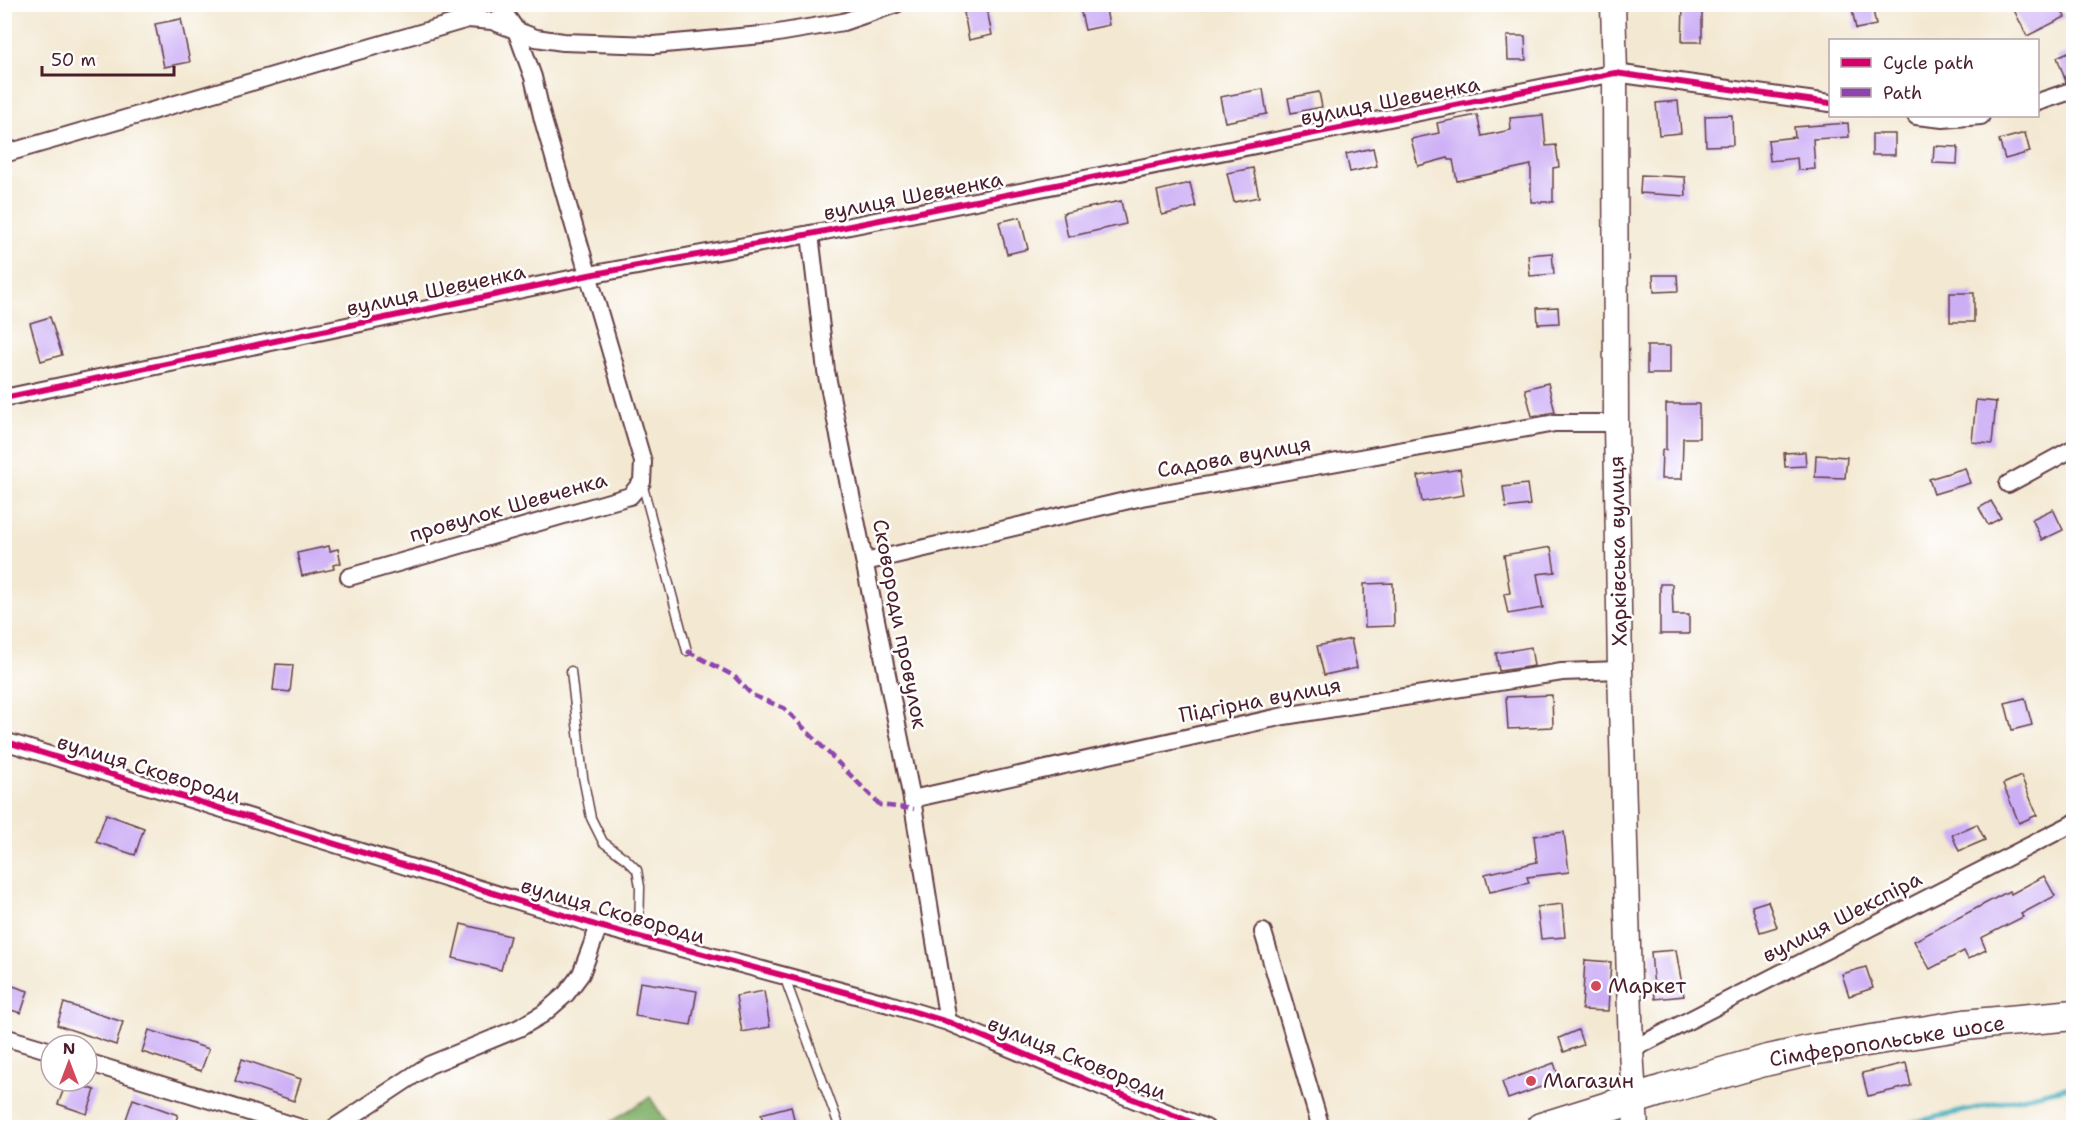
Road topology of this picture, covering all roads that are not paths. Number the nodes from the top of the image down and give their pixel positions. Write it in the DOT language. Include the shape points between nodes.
graph roads {
  1 [pos="498,4"];
  2 [pos="1613,4"];
  3 [pos="885,6"];
  4 [pos="516,30"];
  5 [pos="1615,73"];
  6 [pos="2073,90"];
  7 [pos="2039,101"];
  8 [pos="1829,104"];
  9 [pos="1925,117"];
  10 [pos="1968,117"];
  11 [pos="4,154"];
  12 [pos="810,234"];
  13 [pos="589,275"];
  14 [pos="4,398"];
  15 [pos="1616,423"];
  16 [pos="2073,448"];
  17 [pos="642,483"];
  18 [pos="2008,484"];
  19 [pos="865,562"];
  20 [pos="349,577"];
  21 [pos="687,651"];
  22 [pos="1620,670"];
  23 [pos="572,671"];
  24 [pos="4,741"];
  25 [pos="912,799"];
  26 [pos="2073,823"];
  27 [pos="599,926"];
  28 [pos="1263,932"];
  29 [pos="639,937"];
  30 [pos="783,976"];
  31 [pos="2073,1015"];
  32 [pos="948,1022"];
  33 [pos="4,1037"];
  34 [pos="39,1047"];
  35 [pos="1631,1050"];
  36 [pos="99,1066"];
  37 [pos="1634,1098"];
  38 [pos="301,1128"];
  39 [pos="334,1128"];
  40 [pos="840,1128"];
  41 [pos="1206,1128"];
  42 [pos="1321,1128"];
  43 [pos="1540,1128"];
  44 [pos="1636,1128"];
  1 -- 4 [label="street"];
  2 -- 5 [label="main road, Харківська вулиця"];
  3 -- 4 [label="street" via="843,22 772,34 654,45 563,42"];
  4 -- 11 [label="street" via="492,21 468,19"];
  4 -- 13 [label="street"];
  5 -- 8 [label="street, вулиця Шевченка"];
  5 -- 12 [label="street, вулиця Шевченка"];
  5 -- 15 [label="main road, Харківська вулиця"];
  6 -- 7 [label="street"];
  9 -- 10 [label="street"];
  12 -- 13 [label="street, вулиця Шевченка"];
  12 -- 19 [label="street, Сковороди провулок" via="826,371"];
  13 -- 14 [label="street, вулиця Шевченка"];
  13 -- 17 [label="street" via="643,462"];
  15 -- 19 [label="street, Садова вулиця" via="1555,423 1142,496"];
  15 -- 22 [label="main road, Харківська вулиця"];
  16 -- 18 [label="street"];
  17 -- 20 [label="street, провулок Шевченка" via="630,496"];
  17 -- 21 [label="lane"];
  19 -- 25 [label="street, Сковороди провулок"];
  22 -- 25 [label="street, Підгірна вулиця" via="1562,672 1284,716"];
  22 -- 35 [label="main road, Харківська вулиця"];
  23 -- 29 [label="lane" via="591,818 603,842 638,870"];
  24 -- 27 [label="street, вулиця Сковороди"];
  25 -- 32 [label="street, Сковороди провулок"];
  26 -- 35 [label="street, вулиця Шекспіра"];
  27 -- 29 [label="street, вулиця Сковороди"];
  27 -- 39 [label="street" via="581,974 543,1014 429,1065"];
  28 -- 42 [label="street"];
  29 -- 30 [label="street, вулиця Сковороди"];
  30 -- 32 [label="street, вулиця Сковороди"];
  30 -- 40 [label="lane"];
  31 -- 37 [label="highway, Сімферопольське шосе" via="1964,1025 1817,1049"];
  32 -- 41 [label="street, вулиця Сковороди"];
  33 -- 34 [label="street"];
  35 -- 37 [label="main road, Харківська вулиця"];
  36 -- 38 [label="street"];
  37 -- 43 [label="highway, Сімферопольське шосе"];
  37 -- 44 [label="main road, Харківська вулиця"];
}
